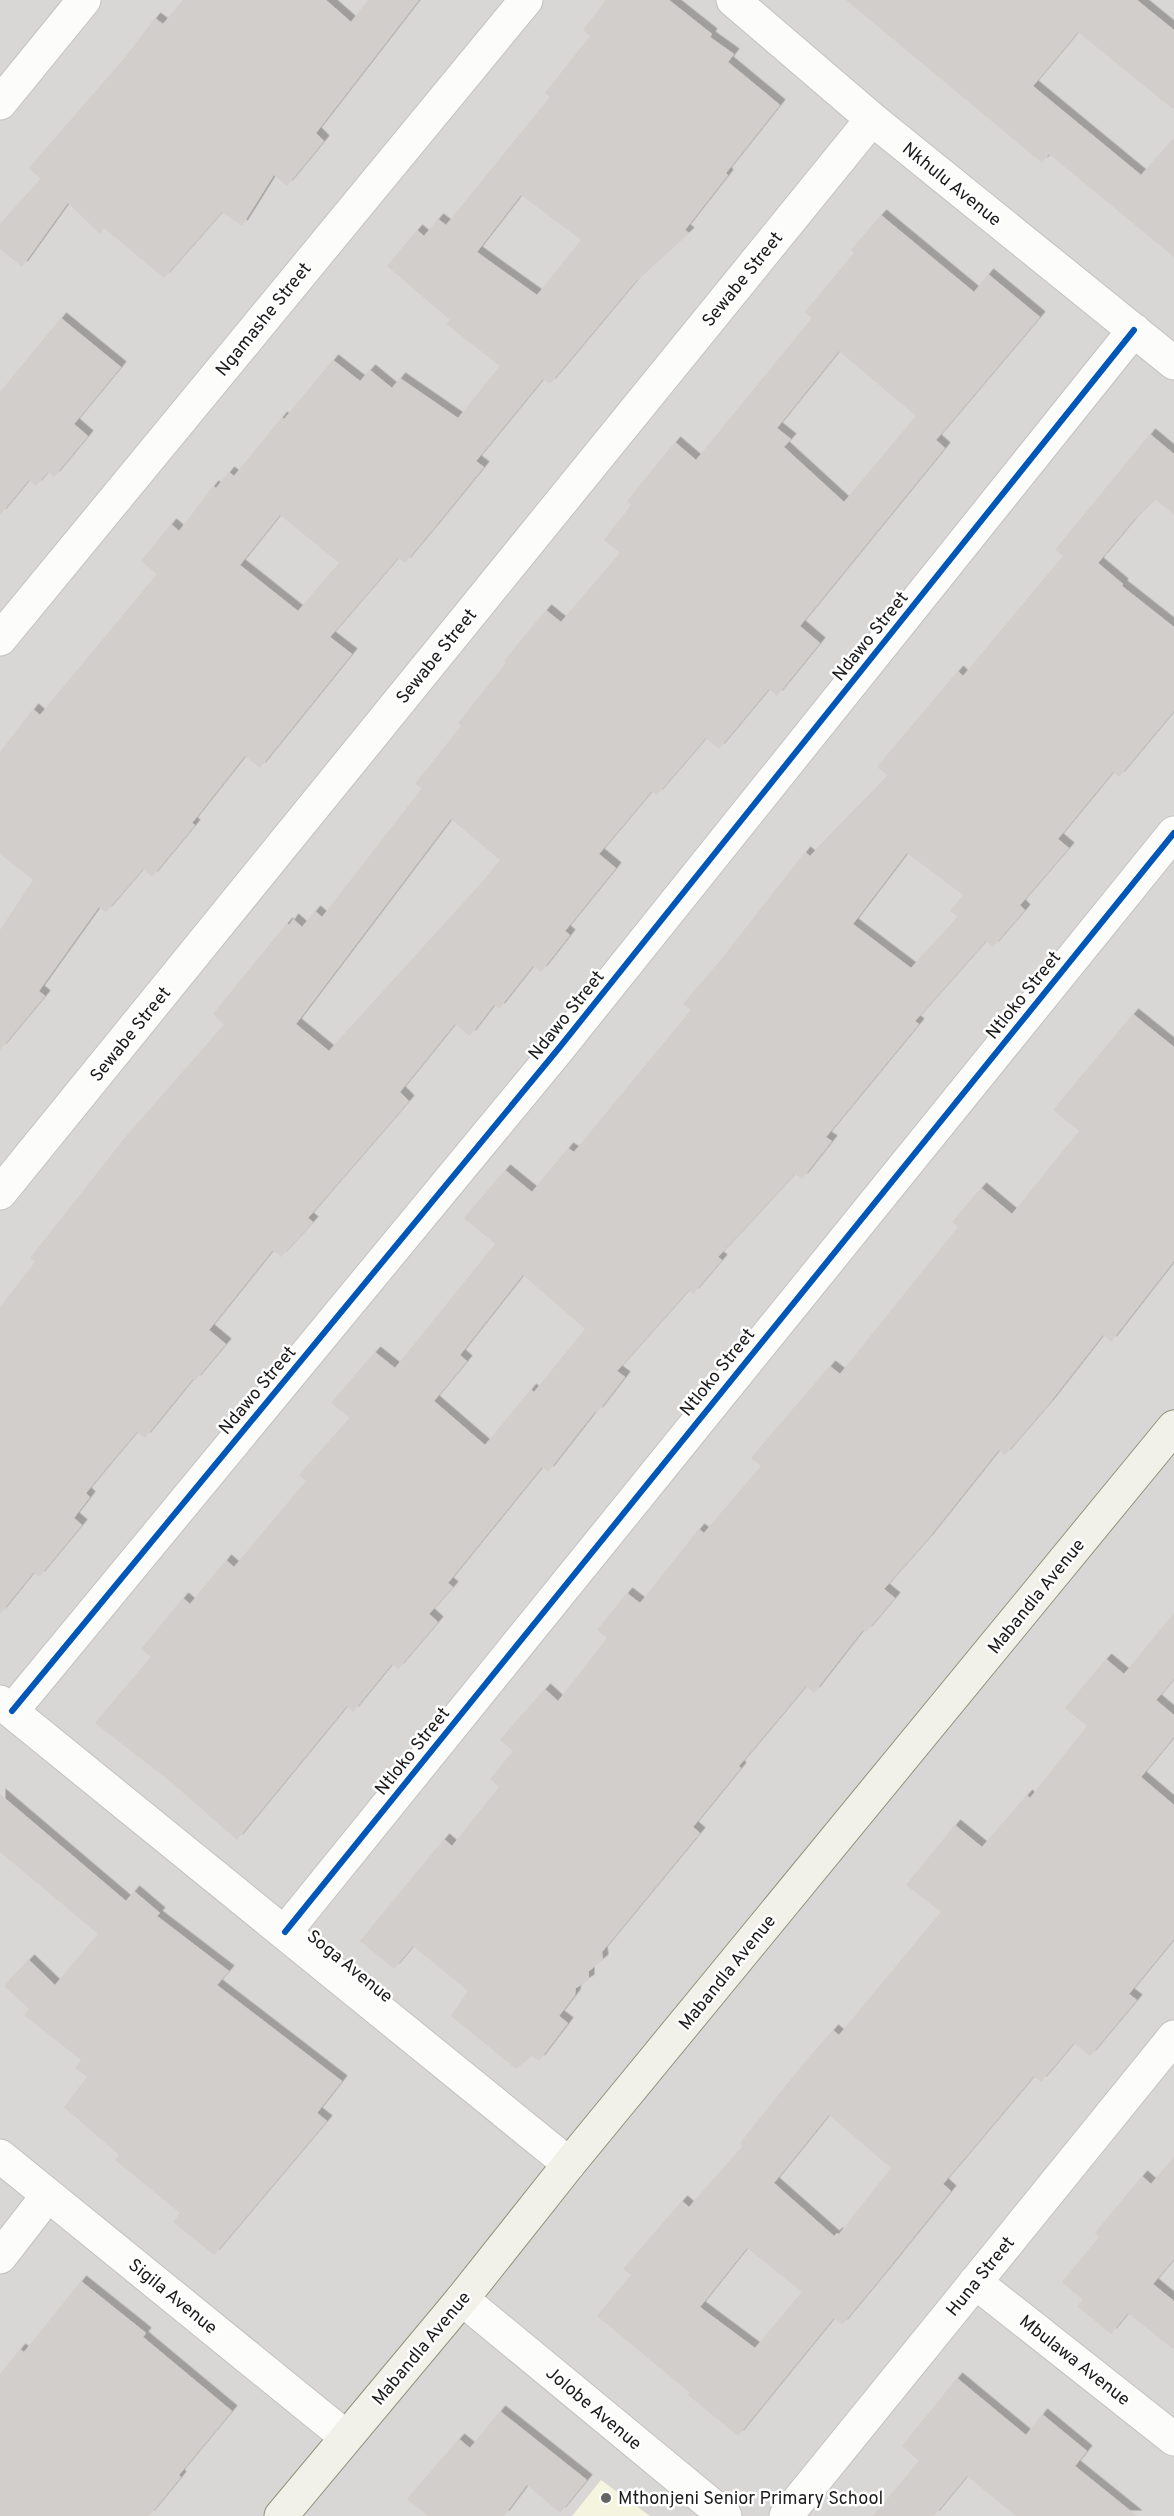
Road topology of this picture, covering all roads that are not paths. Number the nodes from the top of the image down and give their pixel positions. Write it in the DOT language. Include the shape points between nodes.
graph roads {
  1 [pos="84,0"];
  2 [pos="526,0"];
  3 [pos="733,0"];
  4 [pos="0,103"];
  5 [pos="872,119"];
  6 [pos="1134,330"];
  7 [pos="1174,363"];
  8 [pos="0,639"];
  9 [pos="1174,833"];
  10 [pos="0,1193"];
  11 [pos="1174,1427"];
  12 [pos="6,1706"];
  13 [pos="285,1932"];
  14 [pos="1174,2037"];
  15 [pos="0,2156"];
  16 [pos="569,2164"];
  17 [pos="48,2195"];
  18 [pos="0,2257"];
  19 [pos="975,2282"];
  20 [pos="462,2299"];
  21 [pos="346,2437"];
  22 [pos="1174,2439"];
  23 [pos="281,2516"];
  24 [pos="725,2516"];
  25 [pos="786,2516"];
  1 -- 4 [label="street"];
  2 -- 8 [label="street, Ngamashe Street"];
  3 -- 5 [label="street, Nkhulu Avenue"];
  5 -- 6 [label="street, Nkhulu Avenue"];
  5 -- 10 [label="street, Sewabe Street"];
  6 -- 7 [label="street, Nkhulu Avenue"];
  6 -- 12 [label="street, Ndawo Street" via="559,1048"];
  9 -- 13 [label="street, Ntloko Street"];
  11 -- 16 [label="street, Mabandla Avenue"];
  12 -- 13 [label="street, Soga Avenue"];
  13 -- 16 [label="street, Soga Avenue"];
  14 -- 19 [label="street, Huna Street"];
  15 -- 17 [label="street, Sigila Avenue"];
  16 -- 20 [label="street, Mabandla Avenue"];
  17 -- 18 [label="street"];
  17 -- 21 [label="street, Sigila Avenue"];
  19 -- 22 [label="street, Mbulawa Avenue"];
  19 -- 25 [label="street, Huna Street"];
  20 -- 21 [label="street, Mabandla Avenue"];
  20 -- 24 [label="street, Jolobe Avenue"];
  21 -- 23 [label="street, Mabandla Avenue"];
}
